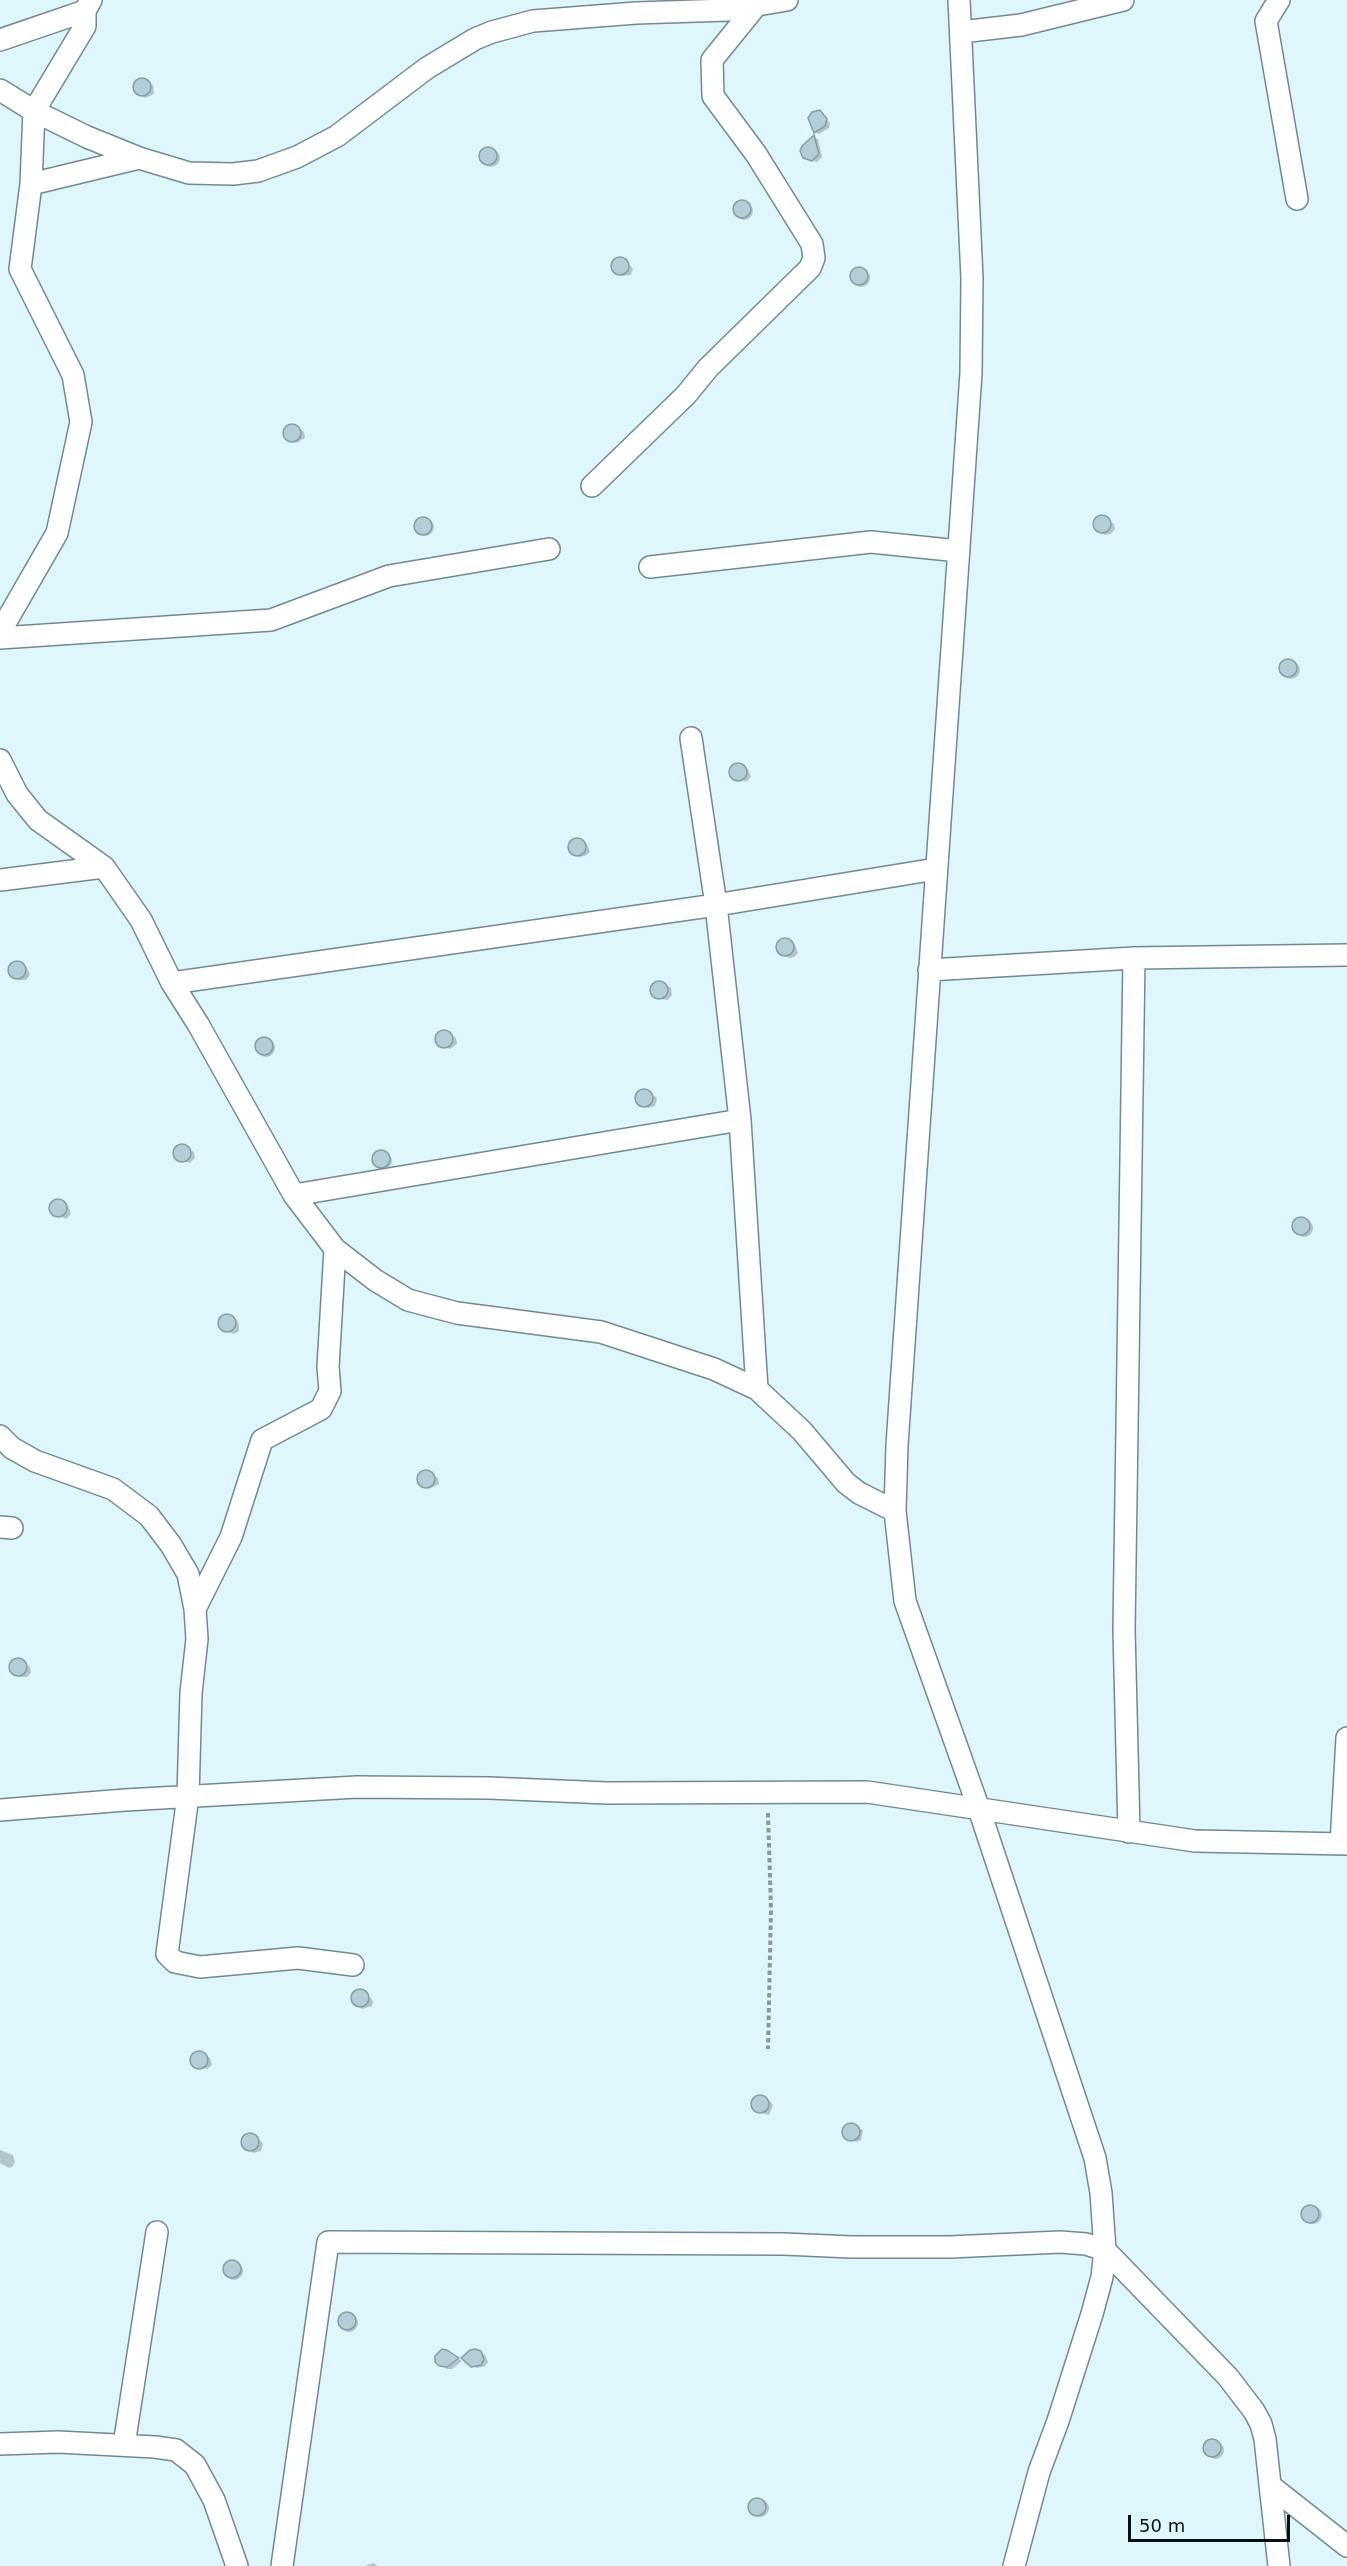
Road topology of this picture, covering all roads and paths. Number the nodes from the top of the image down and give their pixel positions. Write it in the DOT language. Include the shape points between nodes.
graph roads {
  1 [pos="787,0"];
  2 [pos="959,0"];
  3 [pos="1124,0"];
  4 [pos="1279,0"];
  5 [pos="88,6"];
  6 [pos="755,7"];
  7 [pos="961,32"];
  8 [pos="0,40"];
  9 [pos="0,90"];
  10 [pos="34,111"];
  11 [pos="139,158"];
  12 [pos="31,184"];
  13 [pos="1297,199"];
  14 [pos="592,486"];
  15 [pos="549,549"];
  16 [pos="959,551"];
  17 [pos="650,567"];
  18 [pos="0,632"];
  19 [pos="0,638"];
  20 [pos="691,738"];
  21 [pos="0,760"];
  22 [pos="104,867"];
  23 [pos="936,868"];
  24 [pos="0,880"];
  25 [pos="716,905"];
  26 [pos="1347,955"];
  27 [pos="1134,958"];
  28 [pos="929,970"];
  29 [pos="172,983"];
  30 [pos="740,1120"];
  31 [pos="294,1195"];
  32 [pos="336,1249"];
  33 [pos="757,1389"];
  34 [pos="0,1436"];
  35 [pos="895,1511"];
  36 [pos="195,1609"];
  37 [pos="1347,1738"];
  38 [pos="767,1792"];
  39 [pos="188,1796"];
  40 [pos="979,1809"];
  41 [pos="0,1810"];
  42 [pos="1129,1832"];
  43 [pos="1344,1844"];
  44 [pos="353,1965"];
  45 [pos="768,2049"];
  46 [pos="157,2232"];
  47 [pos="1105,2250"];
  48 [pos="0,2444"];
  49 [pos="124,2445"];
  50 [pos="1272,2487"];
  51 [pos="1347,2546"];
  52 [pos="237,2566"];
  53 [pos="282,2566"];
  54 [pos="1014,2566"];
  55 [pos="1280,2566"];
  1 -- 6 [label="street"];
  2 -- 7 [label="street"];
  3 -- 7 [label="street" via="1021,25"];
  4 -- 13 [label="street" via="1266,21"];
  5 -- 8 [label="street"];
  5 -- 10 [label="street" via="85,27"];
  6 -- 11 [label="street" via="570,17 533,21 492,32 427,68 337,135 297,157 258,171 189,173"];
  6 -- 14 [label="street" via="712,60 712,96 762,164 812,244 814,258 810,268"];
  7 -- 16 [label="street" via="972,278"];
  9 -- 10 [label="street"];
  10 -- 11 [label="street"];
  10 -- 12 [label="street"];
  11 -- 12 [label="street"];
  12 -- 18 [label="street" via="20,269 73,375 81,422 57,533"];
  15 -- 19 [label="street" via="389,576 271,620"];
  16 -- 17 [label="street" via="872,542"];
  16 -- 23 [label="street"];
  20 -- 25 [label="street"];
  21 -- 22 [label="street" via="17,794 38,820"];
  22 -- 24 [label="street"];
  22 -- 29 [label="street" via="141,920"];
  23 -- 25 [label="street"];
  23 -- 28 [label="street"];
  25 -- 29 [label="street"];
  25 -- 30 [label="street"];
  26 -- 27 [label="street"];
  27 -- 28 [label="street"];
  27 -- 42 [label="street" via="1124,1629"];
  28 -- 35 [label="street"];
  29 -- 31 [label="street"];
  30 -- 31 [label="street"];
  30 -- 33 [label="street"];
  31 -- 32 [label="street"];
  32 -- 33 [label="street" via="408,1300 457,1313 601,1332 714,1369"];
  32 -- 36 [label="street" via="328,1367 330,1391 321,1409 262,1440 231,1537"];
  33 -- 35 [label="street" via="802,1431 846,1483"];
  34 -- 36 [label="street" via="35,1461 112,1489 149,1516 188,1575"];
  35 -- 40 [label="street" via="905,1601"];
  36 -- 39 [label="street" via="197,1639"];
  37 -- 43 [label="street"];
  38 -- 39 [label="street" via="357,1787"];
  38 -- 40 [label="street" via="867,1792"];
  38 -- 45 [label="path" via="771,1909"];
  39 -- 41 [label="street"];
  39 -- 44 [label="street" via="167,1954 175,1962 200,1967 298,1958"];
  40 -- 42 [label="street"];
  40 -- 47 [label="street" via="1095,2158"];
  42 -- 43 [label="street" via="1195,1841"];
  46 -- 49 [label="street"];
  47 -- 50 [label="street" via="1242,2393 1261,2424"];
  47 -- 53 [label="street" via="1060,2242 950,2247 328,2242"];
  47 -- 54 [label="street" via="1092,2314 1039,2472"];
  48 -- 49 [label="street"];
  49 -- 52 [label="street" via="176,2450 195,2465 214,2500"];
  50 -- 51 [label="street"];
  50 -- 55 [label="street"];
}
